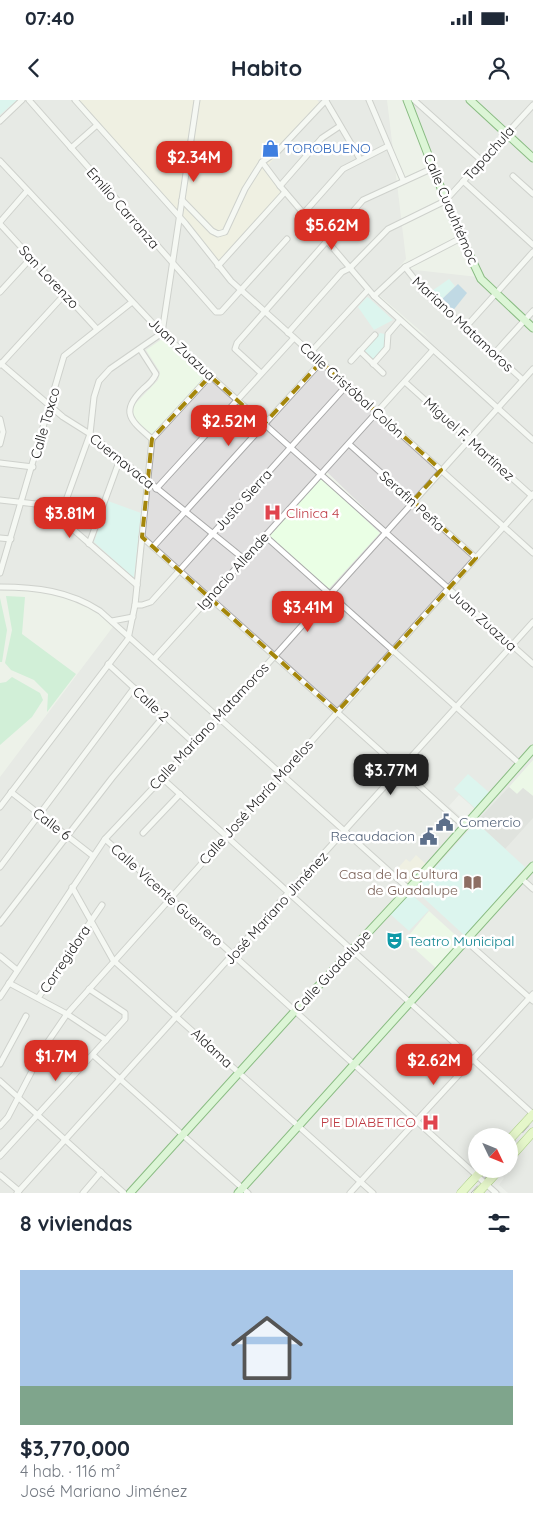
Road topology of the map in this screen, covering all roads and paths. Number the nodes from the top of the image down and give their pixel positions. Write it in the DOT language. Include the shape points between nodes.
graph roads {
  1 [pos="22,100"];
  2 [pos="28,100"];
  3 [pos="76,100"];
  4 [pos="197,100"];
  5 [pos="316,100"];
  6 [pos="369,100"];
  7 [pos="407,100"];
  8 [pos="414,100"];
  9 [pos="474,101"];
  10 [pos="324,102"];
  11 [pos="533,105"];
  12 [pos="0,121"];
  13 [pos="97,124"];
  14 [pos="340,126"];
  15 [pos="507,134"];
  16 [pos="388,146"];
  17 [pos="71,148"];
  18 [pos="533,158"];
  19 [pos="360,159"];
  20 [pos="0,161"];
  21 [pos="482,161"];
  22 [pos="262,162"];
  23 [pos="433,168"];
  24 [pos="513,176"];
  25 [pos="403,180"];
  26 [pos="463,181"];
  27 [pos="280,186"];
  28 [pos="27,191"];
  29 [pos="285,192"];
  30 [pos="533,194"];
  31 [pos="182,200"];
  32 [pos="445,201"];
  33 [pos="304,214"];
  34 [pos="180,218"];
  35 [pos="0,223"];
  36 [pos="461,238"];
  37 [pos="287,239"];
  38 [pos="327,242"];
  39 [pos="532,243"];
  40 [pos="533,252"];
  41 [pos="31,258"];
  42 [pos="172,264"];
  43 [pos="218,266"];
  44 [pos="405,267"];
  45 [pos="350,268"];
  46 [pos="241,290"];
  47 [pos="368,290"];
  48 [pos="0,292"];
  49 [pos="65,294"];
  50 [pos="496,294"];
  51 [pos="374,296"];
  52 [pos="132,302"];
  53 [pos="533,311"];
  54 [pos="264,312"];
  55 [pos="400,320"];
  56 [pos="525,320"];
  57 [pos="533,328"];
  58 [pos="97,329"];
  59 [pos="464,329"];
  60 [pos="162,333"];
  61 [pos="288,333"];
  62 [pos="375,335"];
  63 [pos="294,338"];
  64 [pos="140,349"];
  65 [pos="434,350"];
  66 [pos="360,351"];
  67 [pos="310,353"];
  68 [pos="493,355"];
  69 [pos="351,361"];
  70 [pos="320,362"];
  71 [pos="0,364"];
  72 [pos="373,364"];
  73 [pos="533,369"];
  74 [pos="261,373"];
  75 [pos="384,373"];
  76 [pos="210,376"];
  77 [pos="523,380"];
  78 [pos="405,382"];
  79 [pos="347,385"];
  80 [pos="237,399"];
  81 [pos="51,406"];
  82 [pos="498,408"];
  83 [pos="378,411"];
  84 [pos="0,420"];
  85 [pos="264,424"];
  86 [pos="90,434"];
  87 [pos="532,436"];
  88 [pos="152,439"];
  89 [pos="470,439"];
  90 [pos="0,444"];
  91 [pos="349,444"];
  92 [pos="290,448"];
  93 [pos="120,460"];
  94 [pos="0,463"];
  95 [pos="33,467"];
  96 [pos="441,470"];
  97 [pos="321,474"];
  98 [pos="148,482"];
  99 [pos="156,489"];
  100 [pos="532,495"];
  101 [pos="0,500"];
  102 [pos="412,501"];
  103 [pos="22,503"];
  104 [pos="185,511"];
  105 [pos="60,516"];
  106 [pos="504,526"];
  107 [pos="385,532"];
  108 [pos="213,533"];
  109 [pos="265,536"];
  110 [pos="142,537"];
  111 [pos="0,538"];
  112 [pos="11,539"];
  113 [pos="89,544"];
  114 [pos="153,547"];
  115 [pos="533,553"];
  116 [pos="476,558"];
  117 [pos="244,559"];
  118 [pos="179,571"];
  119 [pos="0,573"];
  120 [pos="137,585"];
  121 [pos="0,587"];
  122 [pos="448,589"];
  123 [pos="330,594"];
  124 [pos="209,597"];
  125 [pos="135,605"];
  126 [pos="133,617"];
  127 [pos="112,621"];
  128 [pos="533,622"];
  129 [pos="129,636"];
  130 [pos="512,645"];
  131 [pos="393,650"];
  132 [pos="274,656"];
  133 [pos="154,659"];
  134 [pos="108,664"];
  135 [pos="533,664"];
  136 [pos="134,688"];
  137 [pos="456,709"];
  138 [pos="337,712"];
  139 [pos="164,716"];
  140 [pos="219,718"];
  141 [pos="194,744"];
  142 [pos="533,749"];
  143 [pos="520,764"];
  144 [pos="401,770"];
  145 [pos="281,773"];
  146 [pos="162,778"];
  147 [pos="11,792"];
  148 [pos="180,794"];
  149 [pos="0,806"];
  150 [pos="40,815"];
  151 [pos="465,827"];
  152 [pos="345,832"];
  153 [pos="143,833"];
  154 [pos="68,835"];
  155 [pos="225,836"];
  156 [pos="106,839"];
  157 [pos="94,856"];
  158 [pos="533,866"];
  159 [pos="0,867"];
  160 [pos="522,879"];
  161 [pos="72,887"];
  162 [pos="409,889"];
  163 [pos="533,889"];
  164 [pos="289,893"];
  165 [pos="170,897"];
  166 [pos="102,905"];
  167 [pos="91,920"];
  168 [pos="0,923"];
  169 [pos="466,941"];
  170 [pos="352,950"];
  171 [pos="233,955"];
  172 [pos="0,956"];
  173 [pos="113,960"];
  174 [pos="17,970"];
  175 [pos="9,983"];
  176 [pos="89,989"];
  177 [pos="0,997"];
  178 [pos="38,998"];
  179 [pos="532,998"];
  180 [pos="410,1002"];
  181 [pos="295,1011"];
  182 [pos="66,1014"];
  183 [pos="26,1016"];
  184 [pos="177,1016"];
  185 [pos="106,1040"];
  186 [pos="93,1055"];
  187 [pos="472,1059"];
  188 [pos="0,1064"];
  189 [pos="353,1064"];
  190 [pos="239,1073"];
  191 [pos="120,1079"];
  192 [pos="0,1081"];
  193 [pos="18,1098"];
  194 [pos="533,1114"];
  195 [pos="38,1117"];
  196 [pos="417,1120"];
  197 [pos="298,1125"];
  198 [pos="0,1126"];
  199 [pos="518,1130"];
  200 [pos="533,1132"];
  201 [pos="182,1136"];
  202 [pos="64,1140"];
  203 [pos="518,1148"];
  204 [pos="0,1156"];
  205 [pos="468,1167"];
  206 [pos="101,1172"];
  207 [pos="0,1175"];
  208 [pos="474,1178"];
  209 [pos="480,1178"];
  210 [pos="492,1178"];
  211 [pos="361,1182"];
  212 [pos="486,1184"];
  213 [pos="243,1191"];
  214 [pos="18,1192"];
  215 [pos="83,1193"];
  216 [pos="124,1193"];
  217 [pos="130,1193"];
  218 [pos="350,1193"];
  219 [pos="373,1193"];
  220 [pos="461,1193"];
  221 [pos="478,1193"];
  222 [pos="496,1193"];
  1 -- 12 [label="street"];
  2 -- 17 [label="street, Emilio Carranza"];
  3 -- 13 [label="street, Calle Cristóbal Colón"];
  4 -- 31 [label="street"];
  5 -- 10 [label="street"];
  6 -- 16 [label="street"];
  7 -- 23 [label="street, Calle Cuauhtémoc"];
  8 -- 21 [label="street"];
  9 -- 15 [label="street"];
  10 -- 14 [label="street"];
  10 -- 22 [label="street" via="278,150"];
  11 -- 15 [label="street, Tapachula"];
  13 -- 17 [label="street"];
  13 -- 34 [label="street, Calle Cristóbal Colón"];
  14 -- 19 [label="street"];
  14 -- 27 [label="street" via="322,138"];
  15 -- 18 [label="street"];
  15 -- 21 [label="street, Tapachula"];
  16 -- 19 [label="street"];
  16 -- 25 [label="street"];
  17 -- 42 [label="street, Emilio Carranza"];
  19 -- 33 [label="street" via="339,172"];
  20 -- 28 [label="street, Juan Zuazua"];
  21 -- 26 [label="street, Tapachula"];
  22 -- 27 [label="street"];
  22 -- 31 [label="street" via="222,234 207,227"];
  23 -- 25 [label="street"];
  23 -- 32 [label="street, Calle Cuauhtémoc"];
  24 -- 30 [label="street"];
  25 -- 38 [label="street" via="363,200"];
  26 -- 32 [label="street, Tapachula"];
  26 -- 39 [label="street"];
  27 -- 29 [label="street"];
  28 -- 35 [label="street"];
  28 -- 52 [label="street, Juan Zuazua"];
  29 -- 33 [label="street"];
  29 -- 43 [label="street"];
  31 -- 34 [label="street"];
  32 -- 36 [label="street, Calle Cuauhtémoc"];
  32 -- 45 [label="street" via="388,229"];
  33 -- 38 [label="street"];
  34 -- 42 [label="street"];
  34 -- 43 [label="street, Calle Cristóbal Colón"];
  35 -- 41 [label="street, San Lorenzo"];
  36 -- 44 [label="street"];
  36 -- 50 [label="street, Calle Cuauhtémoc" via="481,279"];
  37 -- 46 [label="street"];
  38 -- 45 [label="street"];
  38 -- 54 [label="street"];
  40 -- 50 [label="street"];
  41 -- 48 [label="street"];
  41 -- 49 [label="street, San Lorenzo"];
  42 -- 46 [label="street, Emilio Carranza" via="219,313"];
  42 -- 60 [label="street"];
  43 -- 46 [label="street, Calle Cristóbal Colón"];
  44 -- 51 [label="street"];
  44 -- 59 [label="street, Mariano Matamoros"];
  45 -- 47 [label="street"];
  45 -- 61 [label="street" via="342,272"];
  46 -- 54 [label="street, Calle Cristóbal Colón"];
  47 -- 51 [label="street"];
  47 -- 67 [label="street"];
  49 -- 58 [label="street, San Lorenzo"];
  49 -- 71 [label="street"];
  50 -- 56 [label="street, Calle Cuauhtémoc"];
  50 -- 59 [label="street"];
  51 -- 55 [label="street"];
  52 -- 58 [label="street, Calle Taxco"];
  52 -- 60 [label="street, Juan Zuazua"];
  53 -- 56 [label="street"];
  54 -- 61 [label="street, Calle Cristóbal Colón"];
  54 -- 74 [label="street" via="234,348"];
  55 -- 65 [label="street"];
  55 -- 72 [label="street" via="388,334 387,348"];
  56 -- 57 [label="street, Calle Cuauhtémoc"];
  56 -- 68 [label="street"];
  58 -- 81 [label="street, Calle Taxco" via="65,354"];
  59 -- 68 [label="street, Mariano Matamoros"];
  60 -- 64 [label="street"];
  60 -- 76 [label="street, Juan Zuazua"];
  61 -- 63 [label="street, Calle Cristóbal Colón"];
  62 -- 66 [label="street"];
  63 -- 67 [label="street, Calle Cristóbal Colón"];
  63 -- 74 [label="street"];
  64 -- 86 [label="street" via="99,380"];
  64 -- 88 [label="street" via="156,374 132,400 129,412 134,423"];
  65 -- 78 [label="street, Ignacio Allende"];
  65 -- 82 [label="street"];
  66 -- 69 [label="street"];
  66 -- 72 [label="street"];
  67 -- 70 [label="street, Calle Cristóbal Colón"];
  68 -- 77 [label="street, Mariano Matamoros"];
  70 -- 79 [label="street, Calle Cristóbal Colón"];
  70 -- 85 [label="street"];
  71 -- 81 [label="street, Cuernavaca"];
  72 -- 75 [label="street"];
  73 -- 77 [label="street, Calle Mariano Matamoros"];
  74 -- 80 [label="street"];
  76 -- 80 [label="street, Juan Zuazua"];
  76 -- 88 [label="street"];
  77 -- 82 [label="street, Calle Mariano Matamoros"];
  78 -- 83 [label="street, Ignacio Allende"];
  78 -- 89 [label="street, Miguel F. Martínez"];
  79 -- 83 [label="street, Calle Cristóbal Colón"];
  79 -- 92 [label="street, Justo Sierra"];
  80 -- 85 [label="street, Juan Zuazua"];
  80 -- 99 [label="street"];
  81 -- 86 [label="street, Cuernavaca"];
  81 -- 95 [label="street, Calle Taxco"];
  82 -- 87 [label="street"];
  82 -- 89 [label="street, Calle Mariano Matamoros"];
  83 -- 91 [label="street, Ignacio Allende"];
  83 -- 96 [label="street, Calle Cristóbal Colón"];
  84 -- 90 [label="street" via="3,432"];
  85 -- 92 [label="street, Juan Zuazua"];
  85 -- 104 [label="street"];
  86 -- 93 [label="street, Cuernavaca"];
  86 -- 105 [label="street"];
  88 -- 98 [label="street"];
  89 -- 96 [label="street, Calle Mariano Matamoros"];
  89 -- 100 [label="street, Miguel F. Martínez"];
  91 -- 97 [label="street, Ignacio Allende"];
  91 -- 102 [label="street, Serafin Peña"];
  92 -- 97 [label="street, Juan Zuazua"];
  92 -- 108 [label="street, Justo Sierra"];
  93 -- 98 [label="street, Cuernavaca"];
  93 -- 113 [label="street"];
  94 -- 95 [label="street"];
  95 -- 103 [label="street, Calle Taxco"];
  96 -- 102 [label="street, Calle Mariano Matamoros"];
  96 -- 106 [label="street, Calle Cristóbal Colón"];
  97 -- 107 [label="street, Juan Zuazua"];
  97 -- 109 [label="street, Ignacio Allende"];
  98 -- 99 [label="street, Cuernavaca"];
  98 -- 110 [label="street"];
  99 -- 104 [label="street, Cuernavaca"];
  100 -- 106 [label="street, Calle José María Morelos"];
  101 -- 103 [label="street"];
  102 -- 107 [label="street, Calle Mariano Matamoros"];
  102 -- 116 [label="street, Serafin Peña"];
  103 -- 105 [label="street" via="45,506"];
  103 -- 112 [label="street, Calle Taxco"];
  104 -- 108 [label="street, Cuernavaca"];
  104 -- 114 [label="street"];
  105 -- 113 [label="street"];
  106 -- 115 [label="street, Calle Cristóbal Colón"];
  106 -- 116 [label="street, Calle José María Morelos"];
  107 -- 122 [label="street, Juan Zuazua"];
  107 -- 123 [label="street, Calle Mariano Matamoros"];
  108 -- 117 [label="street, Cuernavaca"];
  108 -- 118 [label="street, Justo Sierra"];
  109 -- 117 [label="street, Ignacio Allende"];
  109 -- 123 [label="street"];
  110 -- 114 [label="street"];
  110 -- 120 [label="street"];
  111 -- 112 [label="street"];
  112 -- 119 [label="street, Calle Taxco"];
  113 -- 120 [label="street"];
  114 -- 118 [label="street"];
  116 -- 122 [label="street, Calle José María Morelos"];
  117 -- 124 [label="street, Ignacio Allende"];
  118 -- 124 [label="street"];
  118 -- 125 [label="street, Justo Sierra" via="150,602"];
  120 -- 125 [label="street"];
  121 -- 127 [label="street" via="65,594 87,603"];
  122 -- 130 [label="street, Juan Zuazua"];
  122 -- 131 [label="street, Calle José María Morelos"];
  123 -- 131 [label="street"];
  123 -- 132 [label="street, Calle Mariano Matamoros"];
  124 -- 132 [label="street"];
  124 -- 133 [label="street, Ignacio Allende"];
  125 -- 126 [label="street"];
  126 -- 127 [label="street"];
  126 -- 129 [label="street"];
  127 -- 129 [label="street"];
  128 -- 130 [label="street, José Mariano Jiménez"];
  129 -- 133 [label="street"];
  129 -- 134 [label="street"];
  130 -- 135 [label="street, Juan Zuazua"];
  130 -- 137 [label="street, José Mariano Jiménez"];
  131 -- 137 [label="street"];
  131 -- 138 [label="street, Calle José María Morelos"];
  132 -- 138 [label="street"];
  132 -- 140 [label="street, Calle Mariano Matamoros"];
  133 -- 140 [label="street"];
  134 -- 136 [label="street, Calle 2"];
  134 -- 147 [label="street"];
  136 -- 139 [label="street, Calle 2"];
  136 -- 150 [label="street"];
  137 -- 143 [label="street"];
  137 -- 144 [label="street, José Mariano Jiménez"];
  138 -- 144 [label="street"];
  138 -- 145 [label="street, Calle José María Morelos"];
  139 -- 141 [label="street, Calle 2"];
  139 -- 154 [label="street"];
  140 -- 141 [label="street, Calle Mariano Matamoros"];
  140 -- 145 [label="street"];
  141 -- 146 [label="street, Calle Mariano Matamoros"];
  142 -- 143 [label="street, Calle Guadalupe"];
  143 -- 151 [label="street, Calle Guadalupe"];
  144 -- 151 [label="street"];
  144 -- 152 [label="street, José Mariano Jiménez"];
  145 -- 152 [label="street"];
  145 -- 155 [label="street, Calle José María Morelos"];
  146 -- 148 [label="street"];
  146 -- 156 [label="street, Calle Mariano Matamoros"];
  147 -- 149 [label="street"];
  147 -- 150 [label="street, Calle 6"];
  148 -- 153 [label="street"];
  148 -- 155 [label="street"];
  150 -- 154 [label="street, Calle 6"];
  150 -- 159 [label="street"];
  151 -- 162 [label="street, Calle Guadalupe"];
  152 -- 162 [label="street"];
  152 -- 164 [label="street, José Mariano Jiménez"];
  154 -- 157 [label="street, Calle 6"];
  154 -- 168 [label="street"];
  155 -- 164 [label="street"];
  155 -- 165 [label="street, Calle José María Morelos"];
  156 -- 157 [label="street, Calle Mariano Matamoros"];
  156 -- 165 [label="street, Calle Vicente Guerrero"];
  157 -- 161 [label="street, Calle Mariano Matamoros"];
  158 -- 160 [label="street"];
  160 -- 163 [label="street"];
  160 -- 169 [label="street"];
  161 -- 167 [label="street, Aldama"];
  161 -- 174 [label="street, Calle Mariano Matamoros"];
  162 -- 170 [label="street, Calle Guadalupe"];
  164 -- 170 [label="street"];
  164 -- 171 [label="street, José Mariano Jiménez"];
  165 -- 171 [label="street, Calle Vicente Guerrero"];
  165 -- 173 [label="street, Calle José María Morelos"];
  166 -- 167 [label="street, Corregidora"];
  167 -- 173 [label="street, Aldama"];
  167 -- 178 [label="street, Corregidora"];
  169 -- 179 [label="street"];
  169 -- 180 [label="street"];
  170 -- 180 [label="street"];
  170 -- 181 [label="street, Calle Guadalupe"];
  171 -- 181 [label="street, Calle Vicente Guerrero"];
  171 -- 184 [label="street, José Mariano Jiménez"];
  172 -- 174 [label="street"];
  173 -- 176 [label="street, Calle José María Morelos"];
  173 -- 184 [label="street, Aldama"];
  174 -- 175 [label="street, Calle Mariano Matamoros"];
  175 -- 177 [label="street, Calle Mariano Matamoros"];
  175 -- 178 [label="street"];
  176 -- 182 [label="street, Calle José María Morelos"];
  176 -- 185 [label="street" via="126,1015"];
  178 -- 182 [label="street"];
  179 -- 187 [label="street"];
  180 -- 187 [label="street"];
  180 -- 189 [label="street"];
  181 -- 189 [label="street, Calle Vicente Guerrero"];
  181 -- 190 [label="street, Calle Guadalupe"];
  182 -- 185 [label="street"];
  182 -- 193 [label="street, Calle José María Morelos"];
  183 -- 188 [label="street"];
  184 -- 190 [label="street, Aldama"];
  184 -- 191 [label="street, José Mariano Jiménez"];
  185 -- 186 [label="street"];
  186 -- 191 [label="street"];
  186 -- 195 [label="street"];
  187 -- 194 [label="street"];
  187 -- 196 [label="street"];
  189 -- 196 [label="street, Calle Vicente Guerrero"];
  189 -- 197 [label="street"];
  190 -- 197 [label="street, Aldama"];
  190 -- 201 [label="street, Calle Guadalupe"];
  191 -- 201 [label="street"];
  191 -- 202 [label="street, José Mariano Jiménez"];
  192 -- 193 [label="street"];
  193 -- 195 [label="street"];
  193 -- 198 [label="street, Calle José María Morelos"];
  194 -- 199 [label="main road"];
  195 -- 202 [label="street"];
  195 -- 204 [label="street"];
  196 -- 205 [label="street, Calle Vicente Guerrero"];
  196 -- 211 [label="street"];
  197 -- 211 [label="street, Aldama"];
  197 -- 213 [label="street"];
  200 -- 203 [label="main road"];
  201 -- 213 [label="street"];
  201 -- 217 [label="street, Calle Guadalupe"];
  202 -- 206 [label="street"];
  202 -- 214 [label="street, José Mariano Jiménez"];
  206 -- 215 [label="street"];
  206 -- 216 [label="street"];
  207 -- 214 [label="street"];
  208 -- 220 [label="main road"];
  209 -- 212 [label="street, Calle Vicente Guerrero"];
  210 -- 212 [label="main road"];
  211 -- 218 [label="street"];
  211 -- 219 [label="street, Aldama"];
  212 -- 221 [label="main road"];
  212 -- 222 [label="street, Calle Vicente Guerrero"];
}
